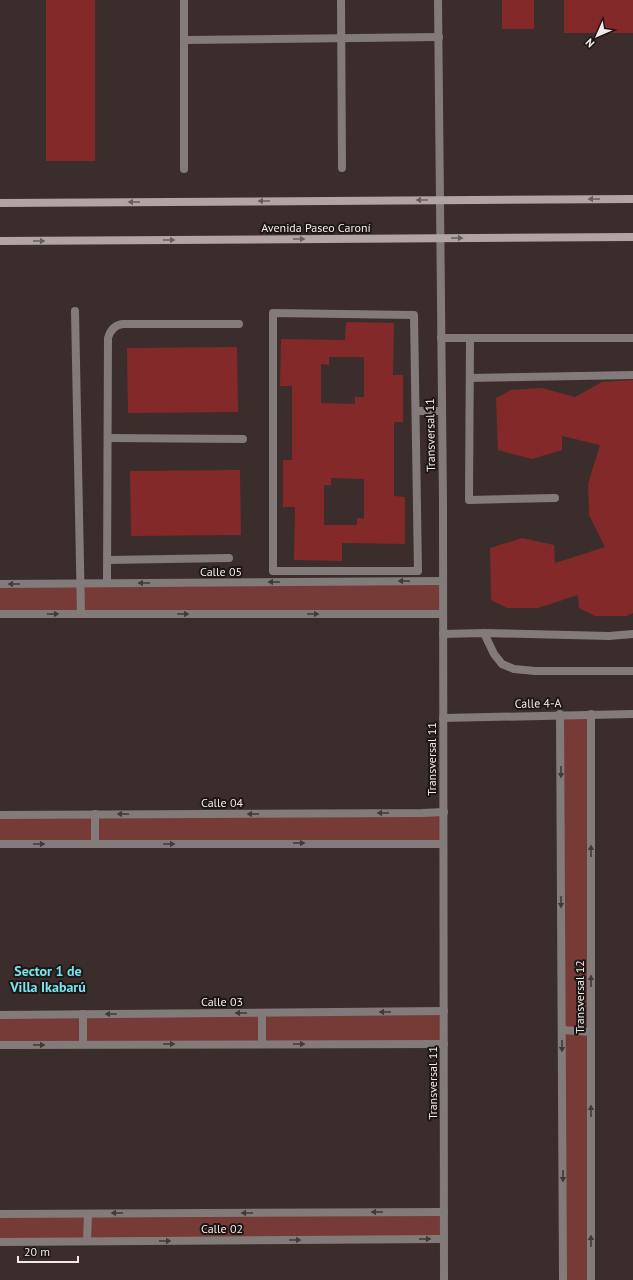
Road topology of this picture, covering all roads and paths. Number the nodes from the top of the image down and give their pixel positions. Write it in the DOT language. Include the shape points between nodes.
graph roads {
  1 [pos="184,0"];
  2 [pos="341,0"];
  3 [pos="438,0"];
  4 [pos="438,37"];
  5 [pos="342,38"];
  6 [pos="184,40"];
  7 [pos="342,168"];
  8 [pos="184,169"];
  9 [pos="633,199"];
  10 [pos="440,200"];
  11 [pos="0,203"];
  12 [pos="633,237"];
  13 [pos="440,238"];
  14 [pos="0,241"];
  15 [pos="75,311"];
  16 [pos="239,324"];
  17 [pos="441,338"];
  18 [pos="470,338"];
  19 [pos="633,338"];
  20 [pos="633,375"];
  21 [pos="470,378"];
  22 [pos="416,411"];
  23 [pos="442,411"];
  24 [pos="108,438"];
  25 [pos="243,439"];
  26 [pos="555,498"];
  27 [pos="229,558"];
  28 [pos="108,560"];
  29 [pos="443,581"];
  30 [pos="107,583"];
  31 [pos="0,584"];
  32 [pos="80,584"];
  33 [pos="0,614"];
  34 [pos="80,614"];
  35 [pos="443,614"];
  36 [pos="484,632"];
  37 [pos="443,634"];
  38 [pos="633,634"];
  39 [pos="633,671"];
  40 [pos="560,714"];
  41 [pos="591,714"];
  42 [pos="633,714"];
  43 [pos="443,718"];
  44 [pos="444,812"];
  45 [pos="95,814"];
  46 [pos="0,815"];
  47 [pos="0,844"];
  48 [pos="95,844"];
  49 [pos="444,844"];
  50 [pos="444,1011"];
  51 [pos="262,1013"];
  52 [pos="82,1014"];
  53 [pos="0,1015"];
  54 [pos="562,1030"];
  55 [pos="591,1032"];
  56 [pos="83,1044"];
  57 [pos="262,1044"];
  58 [pos="444,1044"];
  59 [pos="0,1045"];
  60 [pos="444,1212"];
  61 [pos="0,1214"];
  62 [pos="88,1214"];
  63 [pos="444,1239"];
  64 [pos="87,1241"];
  65 [pos="0,1242"];
  66 [pos="444,1280"];
  67 [pos="563,1280"];
  68 [pos="592,1280"];
  1 -- 6 [label="street"];
  2 -- 5 [label="street"];
  3 -- 4 [label="street, Transversal 11"];
  4 -- 5 [label="street"];
  4 -- 10 [label="street, Transversal 11"];
  5 -- 6 [label="street"];
  5 -- 7 [label="street"];
  6 -- 8 [label="street"];
  9 -- 10 [label="street, one-way"];
  10 -- 11 [label="street, one-way"];
  10 -- 13 [label="street, Transversal 11"];
  13 -- 12 [label="street, Avenida Paseo Caroní, one-way"];
  14 -- 13 [label="street, Avenida Paseo Caroní, one-way"];
  13 -- 17 [label="street, Transversal 11"];
  15 -- 32 [label="street"];
  16 -- 24 [label="street" via="118,324 111,330 108,338"];
  17 -- 18 [label="street"];
  17 -- 23 [label="street, Transversal 11"];
  18 -- 19 [label="street"];
  18 -- 21 [label="street"];
  20 -- 21 [label="street"];
  21 -- 26 [label="street" via="470,500"];
  22 -- 22 [label="street" via="418,571 273,571 273,314 414,315"];
  22 -- 23 [label="street"];
  23 -- 29 [label="street, Transversal 11"];
  24 -- 25 [label="street"];
  24 -- 28 [label="street"];
  27 -- 28 [label="street"];
  28 -- 30 [label="street"];
  29 -- 30 [label="street, Calle 05, one-way"];
  29 -- 35 [label="street, Transversal 11"];
  30 -- 32 [label="street, Calle 05"];
  32 -- 31 [label="street, Calle 05, one-way"];
  32 -- 34 [label="street"];
  33 -- 34 [label="street, one-way"];
  34 -- 35 [label="street, one-way"];
  35 -- 37 [label="street, Transversal 11"];
  36 -- 37 [label="street"];
  36 -- 38 [label="street" via="609,636"];
  36 -- 39 [label="street" via="494,654 502,664 514,669 535,672"];
  37 -- 43 [label="street, Transversal 11"];
  40 -- 41 [label="street, Calle 4-A"];
  40 -- 43 [label="street, Calle 4-A"];
  40 -- 54 [label="street, Transversal 12, one-way"];
  41 -- 42 [label="street, Calle 4-A"];
  55 -- 41 [label="street, Transversal 12, one-way"];
  43 -- 44 [label="street, Transversal 11"];
  44 -- 45 [label="street, Calle 04, one-way"];
  44 -- 49 [label="street, Transversal 11"];
  45 -- 46 [label="street, Calle 04"];
  45 -- 48 [label="street"];
  47 -- 48 [label="street, one-way"];
  48 -- 49 [label="street, one-way"];
  49 -- 50 [label="street, Transversal 11"];
  50 -- 51 [label="street, Calle 03, one-way"];
  50 -- 58 [label="street, Transversal 11"];
  51 -- 52 [label="street, Calle 03, one-way"];
  51 -- 57 [label="street"];
  52 -- 53 [label="street, Calle 03"];
  52 -- 56 [label="street"];
  54 -- 55 [label="street"];
  54 -- 67 [label="street, Transversal 12, one-way"];
  68 -- 55 [label="street, Transversal 12, one-way"];
  56 -- 57 [label="street, one-way"];
  59 -- 56 [label="street, one-way"];
  57 -- 58 [label="street, one-way"];
  58 -- 60 [label="street, Transversal 11"];
  60 -- 62 [label="street, Calle 02, one-way"];
  60 -- 63 [label="street, Transversal 11"];
  61 -- 62 [label="street, Calle 02"];
  62 -- 64 [label="street"];
  64 -- 63 [label="street, Calle 02, one-way"];
  63 -- 66 [label="street, Transversal 11"];
  64 -- 65 [label="street, Calle 02"];
}
